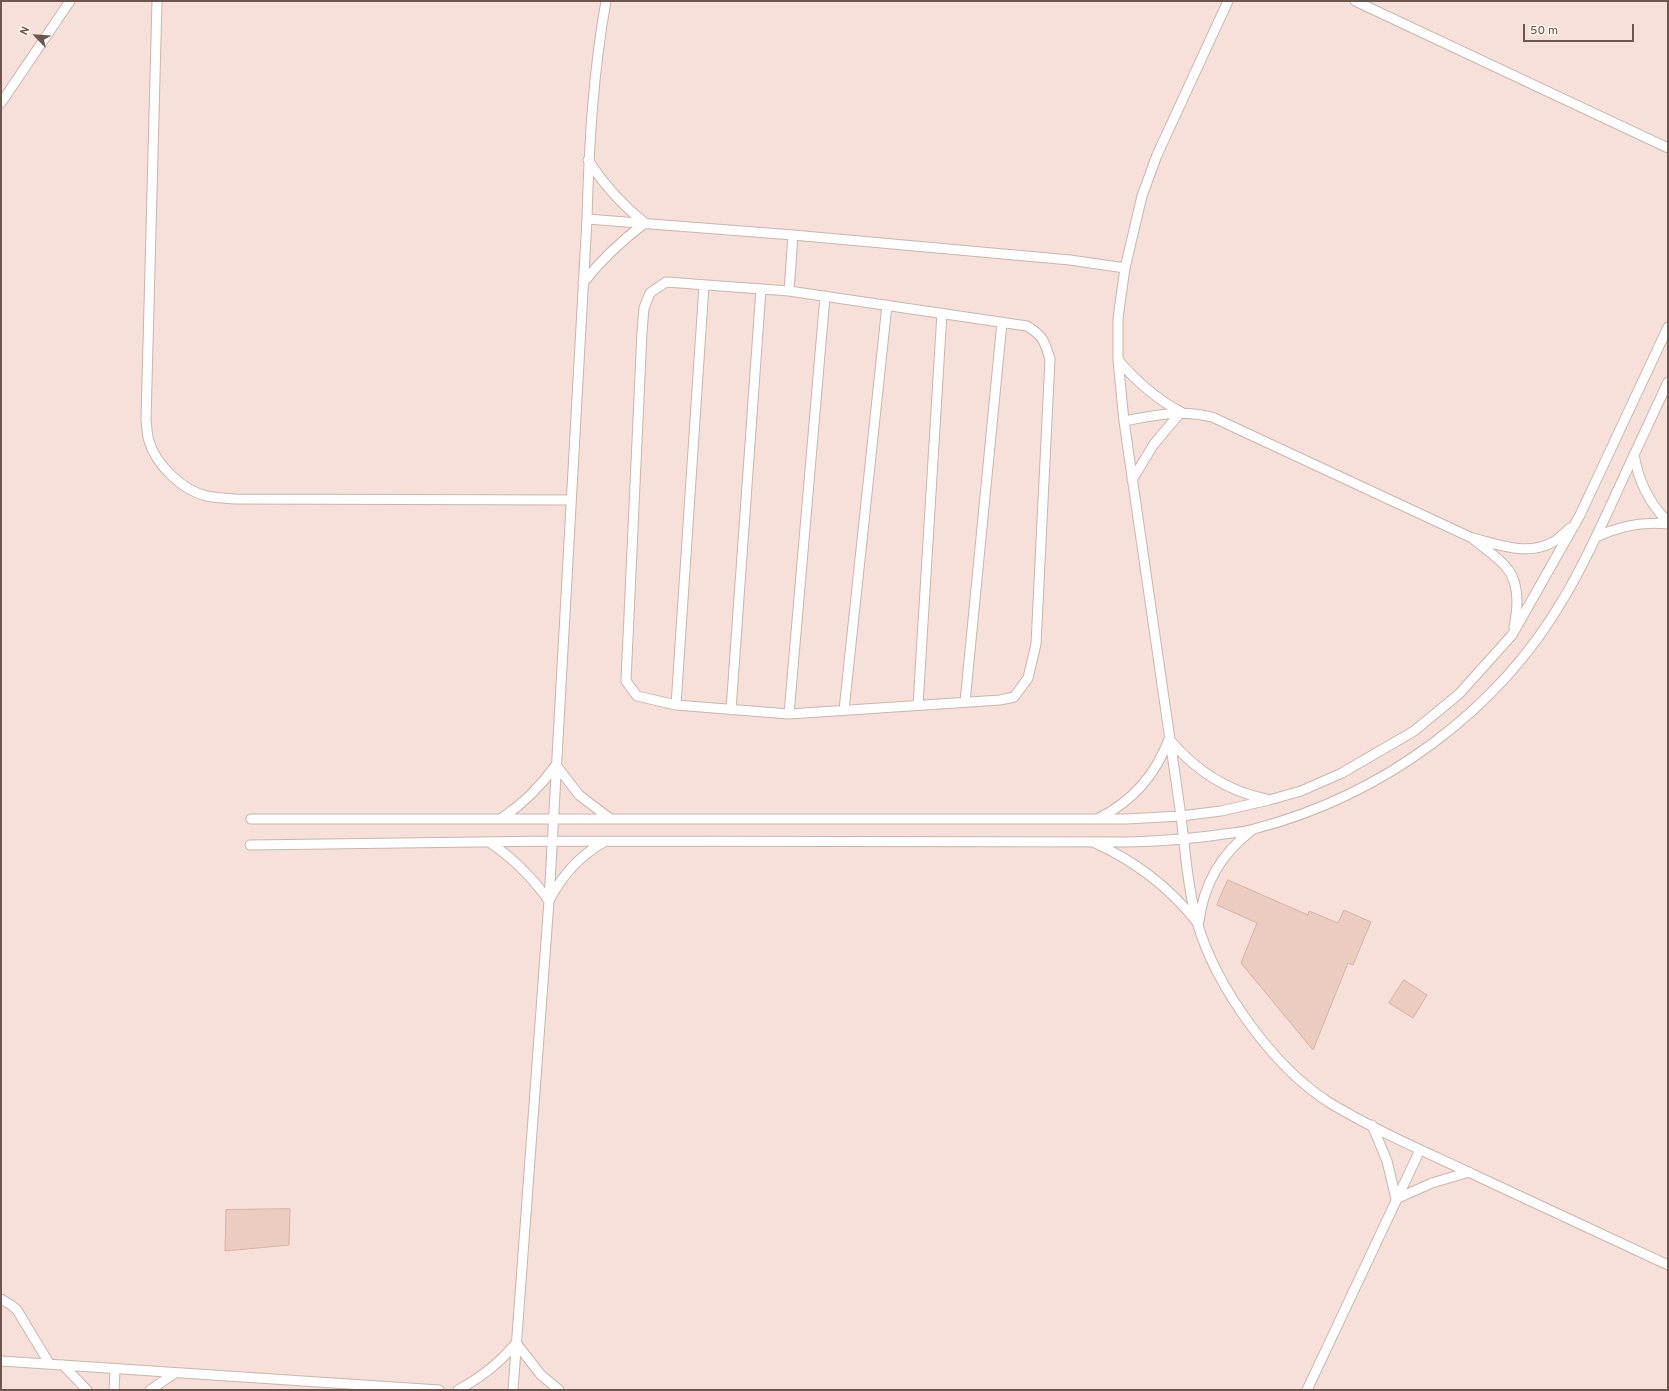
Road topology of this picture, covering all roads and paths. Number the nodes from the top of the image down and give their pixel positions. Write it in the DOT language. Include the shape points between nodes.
graph roads {
  1 [pos="70,1"];
  2 [pos="157,1"];
  3 [pos="606,1"];
  4 [pos="1233,1"];
  5 [pos="1355,1"];
  6 [pos="1227,4"];
  7 [pos="2,100"];
  8 [pos="1668,148"];
  9 [pos="588,160"];
  10 [pos="587,219"];
  11 [pos="645,223"];
  12 [pos="793,235"];
  13 [pos="1125,268"];
  14 [pos="583,283"];
  15 [pos="704,285"];
  16 [pos="761,289"];
  17 [pos="789,291"];
  18 [pos="825,296"];
  19 [pos="887,305"];
  20 [pos="942,313"];
  21 [pos="1002,322"];
  22 [pos="1668,327"];
  23 [pos="1118,360"];
  24 [pos="1668,382"];
  25 [pos="1181,412"];
  26 [pos="1124,421"];
  27 [pos="1634,454"];
  28 [pos="1132,480"];
  29 [pos="570,500"];
  30 [pos="1668,523"];
  31 [pos="1575,524"];
  32 [pos="1596,537"];
  33 [pos="1472,538"];
  34 [pos="1512,636"];
  35 [pos="965,702"];
  36 [pos="676,705"];
  37 [pos="918,705"];
  38 [pos="731,710"];
  39 [pos="844,710"];
  40 [pos="789,714"];
  41 [pos="1169,739"];
  42 [pos="556,765"];
  43 [pos="1269,800"];
  44 [pos="1181,816"];
  45 [pos="251,818"];
  46 [pos="502,818"];
  47 [pos="554,818"];
  48 [pos="609,818"];
  49 [pos="1097,819"];
  50 [pos="1252,830"];
  51 [pos="1184,840"];
  52 [pos="552,841"];
  53 [pos="605,841"];
  54 [pos="489,842"];
  55 [pos="1092,842"];
  56 [pos="250,845"];
  57 [pos="549,901"];
  58 [pos="1198,924"];
  59 [pos="1372,1125"];
  60 [pos="1420,1150"];
  61 [pos="1468,1172"];
  62 [pos="1396,1199"];
  63 [pos="1668,1265"];
  64 [pos="1,1299"];
  65 [pos="516,1343"];
  66 [pos="1,1361"];
  67 [pos="49,1363"];
  68 [pos="63,1365"];
  69 [pos="115,1370"];
  70 [pos="176,1374"];
  71 [pos="87,1390"];
  72 [pos="114,1390"];
  73 [pos="150,1390"];
  74 [pos="439,1390"];
  75 [pos="458,1390"];
  76 [pos="513,1390"];
  77 [pos="559,1390"];
  78 [pos="1307,1390"];
  1 -- 7 [label="lane"];
  2 -- 29 [label="lane" via="146,420 148,441 156,459 185,486 206,496 235,499"];
  3 -- 9 [label="lane" via="595,71"];
  4 -- 6 [label="lane"];
  5 -- 8 [label="lane"];
  6 -- 13 [label="lane" via="1157,155 1142,196"];
  9 -- 10 [label="lane"];
  9 -- 11 [label="lane" via="619,201"];
  10 -- 11 [label="lane"];
  10 -- 14 [label="lane"];
  11 -- 12 [label="lane"];
  11 -- 14 [label="lane" via="596,266"];
  12 -- 13 [label="lane" via="1070,260"];
  12 -- 17 [label="lane"];
  13 -- 23 [label="lane" via="1118,318"];
  14 -- 29 [label="lane"];
  15 -- 16 [label="lane"];
  15 -- 36 [label="lane"];
  15 -- 36 [label="lane" via="666,282 650,293 644,308 642,332 626,681 637,696"];
  16 -- 17 [label="lane"];
  16 -- 38 [label="lane"];
  17 -- 18 [label="lane"];
  18 -- 19 [label="lane"];
  18 -- 40 [label="lane"];
  19 -- 20 [label="lane"];
  19 -- 39 [label="lane"];
  20 -- 21 [label="lane"];
  20 -- 37 [label="lane"];
  21 -- 35 [label="lane"];
  21 -- 35 [label="lane" via="1027,326 1039,333 1050,359 1036,644 1028,678 1014,697"];
  22 -- 31 [label="lane"];
  23 -- 25 [label="lane" via="1154,396"];
  23 -- 26 [label="lane"];
  24 -- 27 [label="lane"];
  25 -- 26 [label="lane"];
  25 -- 28 [label="lane" via="1154,444"];
  25 -- 33 [label="lane" via="1212,417 1227,423"];
  26 -- 28 [label="lane"];
  27 -- 30 [label="lane" via="1645,492"];
  27 -- 32 [label="lane"];
  28 -- 41 [label="lane"];
  29 -- 42 [label="lane"];
  30 -- 32 [label="lane" via="1632,524"];
  31 -- 33 [label="lane" via="1552,543 1538,548 1524,549"];
  31 -- 34 [label="lane"];
  32 -- 50 [label="lane" via="1547,626 1507,677 1459,723 1408,760 1358,790 1300,816"];
  33 -- 34 [label="lane" via="1507,568 1514,583 1518,599"];
  34 -- 43 [label="lane" via="1459,694 1414,731 1342,773 1301,791"];
  35 -- 37 [label="lane"];
  36 -- 38 [label="lane"];
  37 -- 39 [label="lane"];
  38 -- 40 [label="lane"];
  39 -- 40 [label="lane"];
  41 -- 43 [label="lane" via="1193,764 1211,777 1236,791"];
  41 -- 44 [label="lane"];
  41 -- 49 [label="lane" via="1158,763 1143,785 1122,805"];
  42 -- 46 [label="lane" via="527,800"];
  42 -- 47 [label="lane"];
  42 -- 48 [label="lane" via="579,795"];
  43 -- 44 [label="lane" via="1222,812"];
  44 -- 49 [label="lane"];
  44 -- 51 [label="lane"];
  45 -- 46 [label="lane"];
  46 -- 47 [label="lane"];
  47 -- 48 [label="lane"];
  47 -- 52 [label="lane"];
  48 -- 49 [label="lane"];
  50 -- 51 [label="lane"];
  50 -- 58 [label="lane" via="1239,840 1219,864 1204,893"];
  51 -- 55 [label="lane"];
  51 -- 58 [label="lane"];
  52 -- 53 [label="lane"];
  52 -- 54 [label="lane"];
  52 -- 57 [label="lane"];
  53 -- 55 [label="lane"];
  53 -- 57 [label="lane" via="573,864"];
  54 -- 56 [label="lane"];
  54 -- 57 [label="lane" via="528,874"];
  55 -- 58 [label="lane" via="1127,859 1158,881"];
  57 -- 65 [label="lane"];
  58 -- 59 [label="lane" via="1220,975 1243,1014 1267,1047 1300,1079 1329,1102"];
  59 -- 60 [label="lane"];
  59 -- 62 [label="lane" via="1387,1161"];
  60 -- 61 [label="lane"];
  60 -- 62 [label="lane"];
  61 -- 62 [label="lane" via="1432,1183"];
  61 -- 63 [label="lane"];
  62 -- 78 [label="lane"];
  64 -- 67 [label="lane" via="17,1310"];
  65 -- 75 [label="lane" via="492,1368"];
  65 -- 76 [label="lane"];
  65 -- 77 [label="lane" via="540,1375"];
  66 -- 67 [label="lane"];
  67 -- 68 [label="lane"];
  68 -- 69 [label="lane"];
  68 -- 71 [label="lane"];
  69 -- 70 [label="lane"];
  69 -- 72 [label="lane"];
  70 -- 73 [label="lane"];
  70 -- 74 [label="lane"];
}
